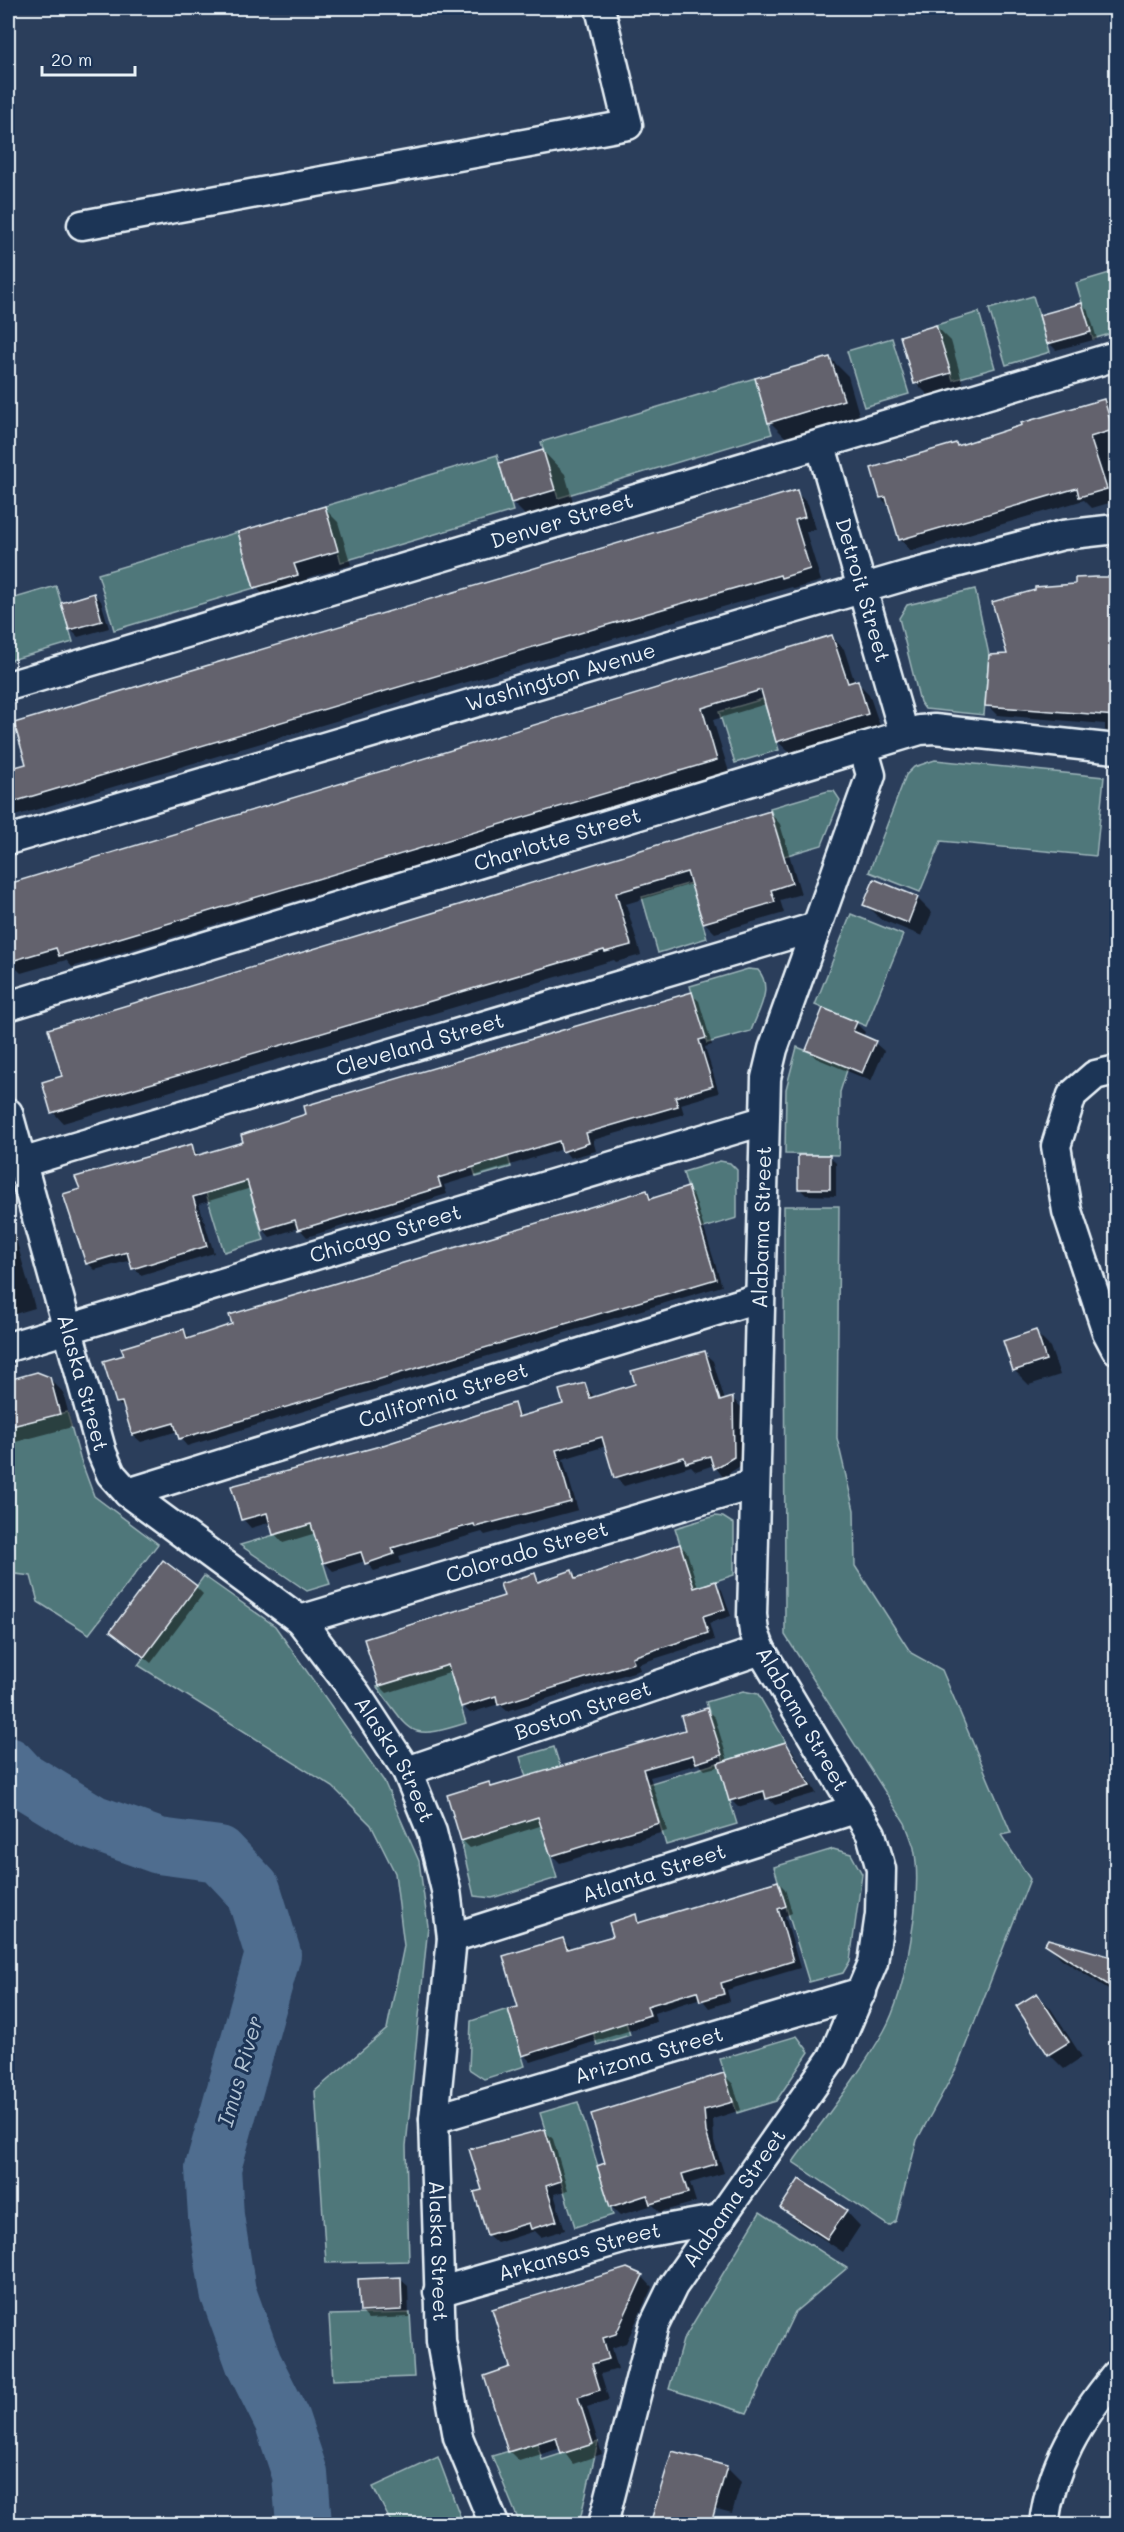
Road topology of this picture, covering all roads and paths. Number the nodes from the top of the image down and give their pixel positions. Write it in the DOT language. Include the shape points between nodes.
graph roads {
  1 [pos="600,8"];
  2 [pos="82,225"];
  3 [pos="1116,356"];
  4 [pos="821,446"];
  5 [pos="1116,529"];
  6 [pos="862,590"];
  7 [pos="8,686"];
  8 [pos="904,734"];
  9 [pos="863,747"];
  10 [pos="1116,749"];
  11 [pos="8,840"];
  12 [pos="816,927"];
  13 [pos="8,1006"];
  14 [pos="1116,1070"];
  15 [pos="8,1113"];
  16 [pos="763,1121"];
  17 [pos="21,1163"];
  18 [pos="758,1298"];
  19 [pos="68,1329"];
  20 [pos="8,1347"];
  21 [pos="1116,1348"];
  22 [pos="755,1484"];
  23 [pos="128,1493"];
  24 [pos="300,1620"];
  25 [pos="760,1650"];
  26 [pos="407,1771"];
  27 [pos="855,1809"];
  28 [pos="452,1938"];
  29 [pos="862,1992"];
  30 [pos="434,2119"];
  31 [pos="721,2218"];
  32 [pos="438,2292"];
  33 [pos="1116,2375"];
  34 [pos="494,2524"];
  35 [pos="603,2524"];
  36 [pos="1044,2524"];
  1 -- 2 [label="street" via="628,125"];
  3 -- 4 [label="street, Denver Street"];
  4 -- 6 [label="street, Detroit Street"];
  4 -- 7 [label="street, Denver Street"];
  5 -- 6 [label="street, Washington Avenue" via="1063,535"];
  6 -- 8 [label="street, Detroit Street"];
  6 -- 11 [label="street, Washington Avenue"];
  8 -- 9 [label="street, Charlotte Street"];
  8 -- 10 [label="street, Charlotte Street" via="933,729"];
  9 -- 12 [label="street, Alabama Street" via="871,775"];
  9 -- 13 [label="street, Charlotte Street"];
  12 -- 16 [label="street, Alabama Street" via="773,1049"];
  12 -- 17 [label="street, Cleveland Street"];
  14 -- 21 [label="street" via="1095,1075 1072,1095 1056,1146 1067,1210 1107,1332"];
  15 -- 17 [label="street, Alaska Street"];
  16 -- 18 [label="street, Alabama Street"];
  16 -- 19 [label="street, Chicago Street"];
  17 -- 19 [label="street, Alaska Street"];
  18 -- 22 [label="street, Alabama Street"];
  18 -- 23 [label="street, California Street"];
  19 -- 20 [label="street, Chicago Street"];
  19 -- 23 [label="street, Alaska Street" via="102,1454 111,1474"];
  22 -- 24 [label="street, Colorado Street"];
  22 -- 25 [label="street, Alabama Street" via="752,1616"];
  23 -- 24 [label="street, Alaska Street"];
  24 -- 26 [label="street, Alaska Street" via="357,1695"];
  25 -- 26 [label="street, Boston Street"];
  25 -- 27 [label="street, Alabama Street"];
  26 -- 28 [label="street, Alaska Street" via="441,1865"];
  27 -- 28 [label="street, Atlanta Street"];
  27 -- 29 [label="street, Alabama Street" via="871,1834 881,1869 873,1963"];
  28 -- 30 [label="street, Alaska Street"];
  29 -- 30 [label="street, Arizona Street"];
  29 -- 31 [label="street, Alabama Street" via="833,2057"];
  30 -- 32 [label="street, Alaska Street"];
  31 -- 32 [label="street, Arkansas Street" via="643,2233"];
  31 -- 35 [label="street, Alabama Street" via="673,2286 654,2325"];
  32 -- 34 [label="street, Alaska Street" via="441,2341 458,2437"];
  33 -- 36 [label="street" via="1077,2427 1059,2460"];
}
